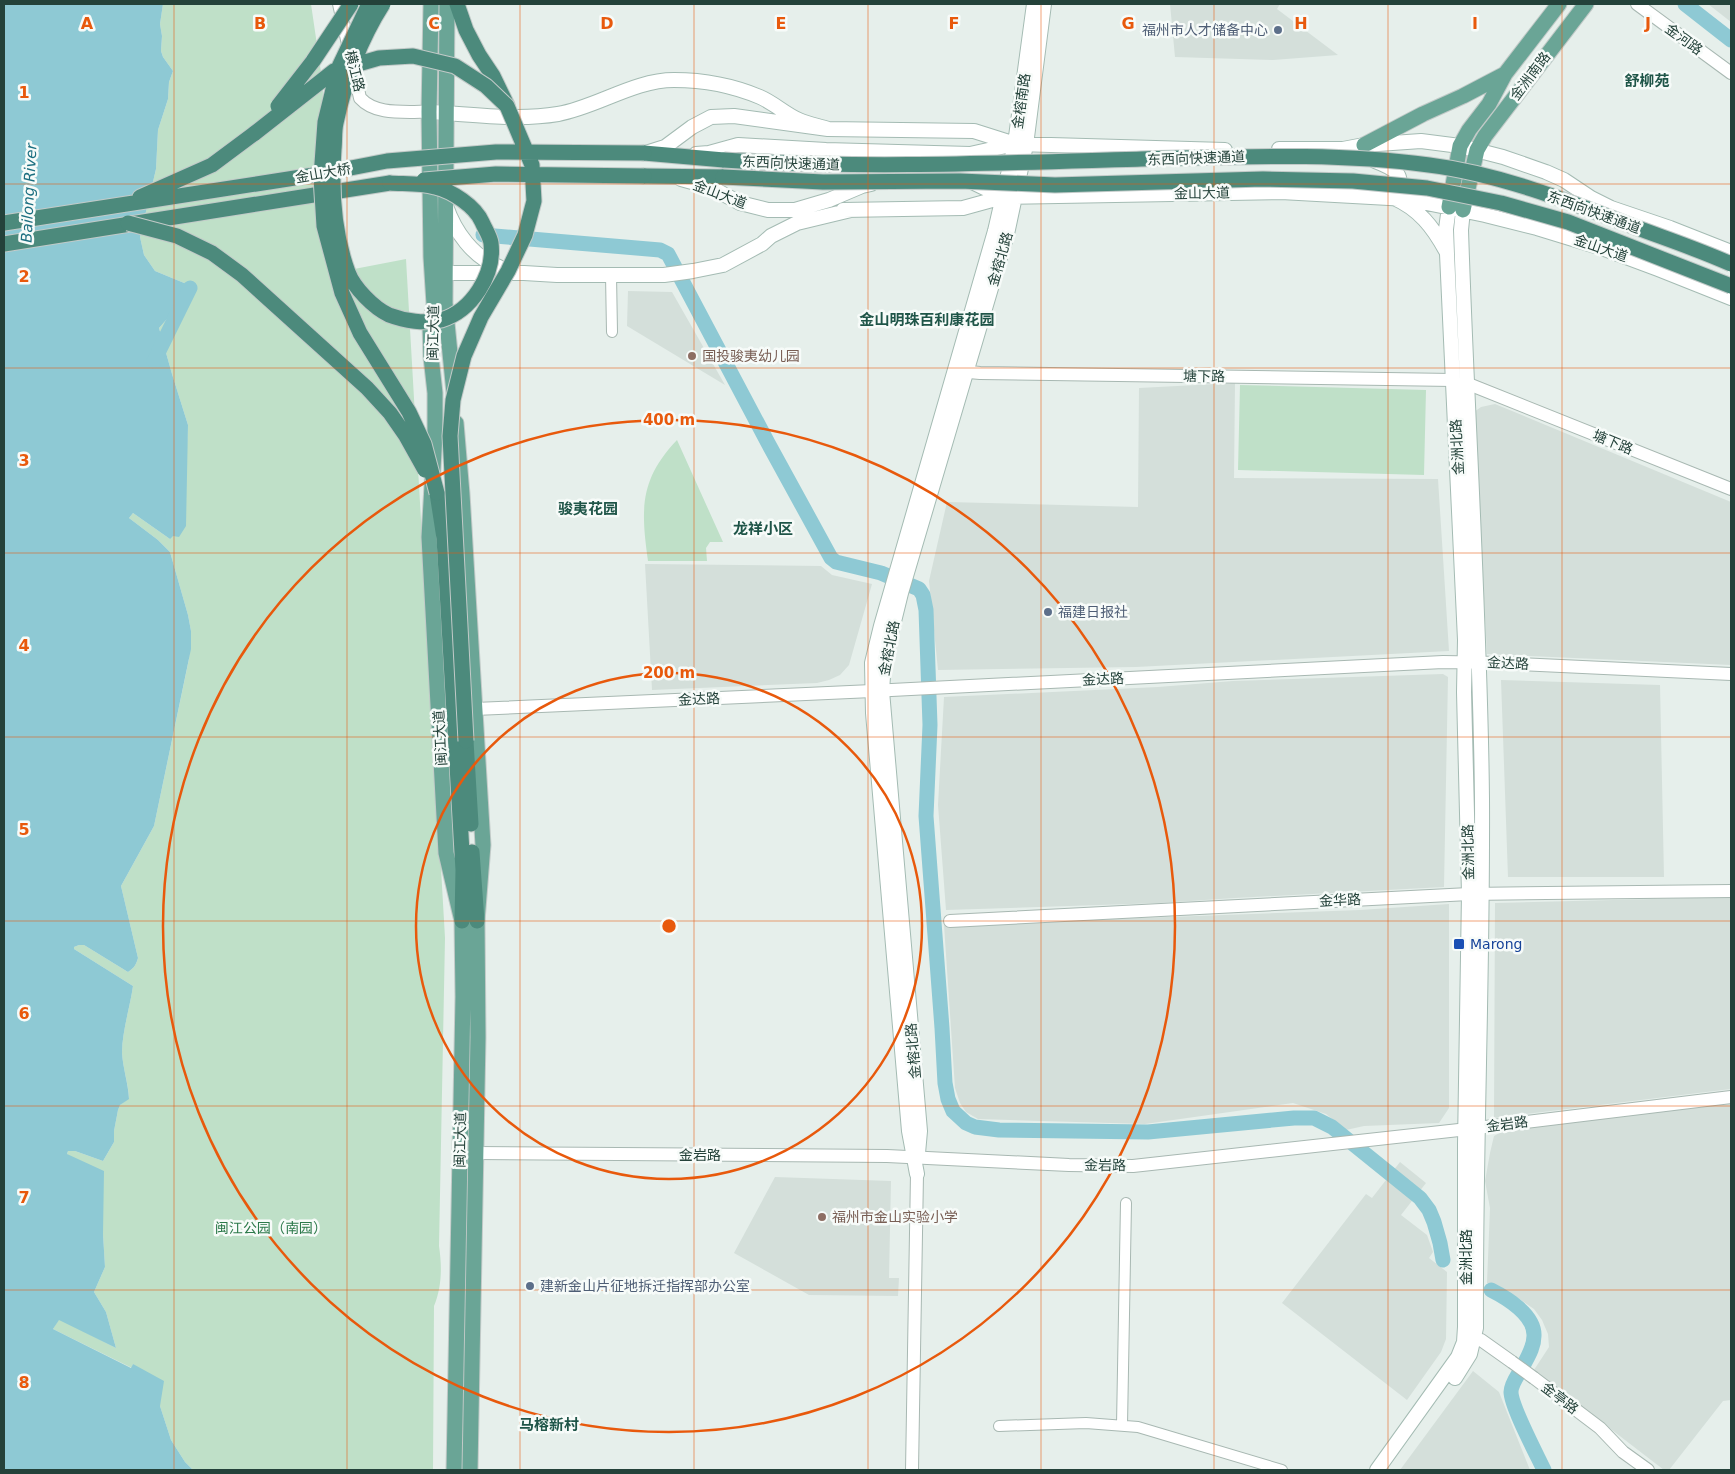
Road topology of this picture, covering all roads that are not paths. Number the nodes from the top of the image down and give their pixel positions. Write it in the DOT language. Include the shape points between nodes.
graph roads {
  1 [pos="339,4"];
  2 [pos="351,4"];
  3 [pos="369,4"];
  4 [pos="383,4"];
  5 [pos="431,4"];
  6 [pos="447,4"];
  7 [pos="457,4"];
  8 [pos="1034,4"];
  9 [pos="1044,4"];
  10 [pos="1559,4"];
  11 [pos="1586,4"];
  12 [pos="1637,4"];
  13 [pos="1731,73"];
  14 [pos="1505,74"];
  15 [pos="507,106"];
  16 [pos="429,112"];
  17 [pos="446,113"];
  18 [pos="828,129"];
  19 [pos="255,133"];
  20 [pos="1021,144"];
  21 [pos="1364,145"];
  22 [pos="1460,146"];
  23 [pos="1343,148"];
  24 [pos="1477,150"];
  25 [pos="644,153"];
  26 [pos="678,156"];
  27 [pos="644,176"];
  28 [pos="673,177"];
  29 [pos="390,183"];
  30 [pos="1009,197"];
  31 [pos="1394,198"];
  32 [pos="122,204"];
  33 [pos="446,206"];
  34 [pos="1456,208"];
  35 [pos="1611,208"];
  36 [pos="795,210"];
  37 [pos="851,210"];
  38 [pos="4,223"];
  39 [pos="128,223"];
  40 [pos="4,244"];
  41 [pos="1599,247"];
  42 [pos="1731,252"];
  43 [pos="1447,254"];
  44 [pos="1731,264"];
  45 [pos="438,273"];
  46 [pos="524,273"];
  47 [pos="611,275"];
  48 [pos="1731,286"];
  49 [pos="1731,298"];
  50 [pos="612,332"];
  51 [pos="961,371"];
  52 [pos="1460,382"];
  53 [pos="1731,489"];
  54 [pos="437,493"];
  55 [pos="1464,661"];
  56 [pos="1480,662"];
  57 [pos="1731,674"];
  58 [pos="877,691"];
  59 [pos="475,708"];
  60 [pos="461,742"];
  61 [pos="1731,891"];
  62 [pos="1475,894"];
  63 [pos="469,921"];
  64 [pos="950,921"];
  65 [pos="1731,1097"];
  66 [pos="1472,1128"];
  67 [pos="475,1153"];
  68 [pos="916,1157"];
  69 [pos="917,1174"];
  70 [pos="1126,1204"];
  71 [pos="1470,1336"];
  72 [pos="1122,1425"];
  73 [pos="999,1426"];
  74 [pos="454,1470"];
  75 [pos="470,1470"];
  76 [pos="912,1470"];
  77 [pos="1282,1470"];
  78 [pos="1377,1470"];
  79 [pos="1387,1470"];
  80 [pos="1648,1470"];
  1 -- 16 [label="street, 横江路" via="360,98 375,109"];
  2 -- 19 [label="highway, bridge" via="289,94"];
  3 -- 54 [label="highway, bridge" via="338,68 324,122 320,177 324,226 342,293 360,333 409,412 424,444"];
  4 -- 29 [label="highway, bridge" via="349,72 336,125 332,176 336,226 348,274 364,298 388,314 414,322 441,320 462,309 480,289 490,268 491,242 479,216 458,198 435,187"];
  5 -- 16 [label="main road, 闽江大道"];
  6 -- 17 [label="main road, 闽江大道"];
  7 -- 15 [label="highway" via="466,30 494,76"];
  8 -- 20 [label="main road, 金榕南路"];
  9 -- 20 [label="main road, 金榕南路"];
  10 -- 14 [label="main road, 金洲南路"];
  11 -- 24 [label="main road, 金洲南路"];
  12 -- 13 [label="street, 金河路"];
  14 -- 21 [label="main road"];
  14 -- 22 [label="main road, 金洲南路"];
  15 -- 19 [label="highway, bridge" via="486,86 455,66 413,56 379,58 334,71"];
  15 -- 60 [label="highway, bridge" via="532,165 534,201 525,235 464,356 453,400 450,436"];
  16 -- 17 [label="main road"];
  16 -- 45 [label="main road, 闽江大道"];
  17 -- 18 [label="main road" via="558,114 655,82 673,80 726,86 759,97 798,120"];
  17 -- 33 [label="main road, 闽江大道"];
  18 -- 20 [label="main road" via="974,131"];
  18 -- 25 [label="main road" via="734,116 711,117 665,147"];
  19 -- 32 [label="highway" via="212,165"];
  20 -- 23 [label="main road" via="1209,150"];
  20 -- 26 [label="main road" via="970,154 738,145 709,153"];
  20 -- 30 [label="main road, 金榕南路"];
  21 -- 22 [label="main road" via="1421,141"];
  21 -- 23 [label="main road"];
  22 -- 24 [label="main road"];
  22 -- 34 [label="main road"];
  23 -- 31 [label="main road" via="1398,173 1400,182"];
  24 -- 34 [label="main road, 金洲南路"];
  24 -- 35 [label="main road" via="1546,172"];
  25 -- 26 [label="highway, 东西向快速通道"];
  25 -- 32 [label="highway, 金山大桥, bridge" via="496,152 397,160"];
  26 -- 44 [label="highway, 东西向快速通道, bridge" via="823,165 960,165 1264,156 1430,165 1506,181"];
  27 -- 28 [label="highway, 东西向快速通道"];
  27 -- 29 [label="highway, 金山大桥, bridge" via="496,174"];
  28 -- 36 [label="main road, 金山大道" via="710,187 740,203 768,210"];
  28 -- 48 [label="highway, 东西向快速通道, bridge" via="1055,185 1263,179 1353,181 1427,188 1501,203 1568,222"];
  29 -- 39 [label="highway, 金山大桥, bridge"];
  30 -- 31 [label="main road, 金山大道" via="1280,192"];
  30 -- 36 [label="main road, 金山大道" via="966,179 902,179 862,186"];
  30 -- 37 [label="main road" via="963,208"];
  30 -- 51 [label="main road, 金榕北路" via="1007,234"];
  31 -- 34 [label="main road, 金山大道"];
  31 -- 43 [label="main road" via="1424,218"];
  32 -- 38 [label="highway, 金山大桥"];
  33 -- 45 [label="main road, 闽江大道"];
  33 -- 46 [label="main road" via="459,233 482,258 498,267"];
  34 -- 41 [label="main road, 金山大道"];
  34 -- 43 [label="main road, 金洲北路" via="1446,229"];
  34 -- 52 [label="main road, 金洲北路" via="1461,230"];
  35 -- 41 [label="main road"];
  35 -- 42 [label="main road"];
  36 -- 37 [label="main road"];
  37 -- 47 [label="main road" via="797,223 723,264 664,275"];
  39 -- 40 [label="highway, 金山大桥"];
  39 -- 54 [label="highway, bridge" via="177,236 212,253 242,275 390,413"];
  41 -- 49 [label="main road, 金山大道"];
  43 -- 52 [label="main road, 金洲北路"];
  45 -- 46 [label="main road"];
  45 -- 59 [label="main road, 闽江大道" via="445,310 462,494"];
  45 -- 63 [label="main road, 闽江大道" via="430,325 435,434 429,537 446,853"];
  46 -- 47 [label="main road"];
  47 -- 50 [label="street"];
  51 -- 52 [label="street, 塘下路"];
  51 -- 58 [label="main road, 金榕北路" via="905,564 872,663"];
  52 -- 53 [label="street, 塘下路"];
  52 -- 55 [label="main road, 金洲北路"];
  52 -- 56 [label="main road, 金洲北路"];
  54 -- 60 [label="highway" via="444,538"];
  55 -- 56 [label="street, 金达路"];
  55 -- 58 [label="street, 金达路"];
  55 -- 62 [label="main road, 金洲北路"];
  56 -- 57 [label="street, 金达路"];
  56 -- 62 [label="main road, 金洲北路"];
  58 -- 59 [label="street, 金达路"];
  58 -- 68 [label="main road, 金榕北路" via="909,1131"];
  59 -- 63 [label="main road, 闽江大道" via="483,845"];
  60 -- 63 [label="highway"];
  61 -- 62 [label="street, 金华路"];
  62 -- 64 [label="street, 金华路"];
  62 -- 66 [label="main road, 金洲北路"];
  63 -- 67 [label="main road, 闽江大道" via="478,1037"];
  63 -- 74 [label="main road, 闽江大道" via="463,996"];
  65 -- 66 [label="street, 金岩路"];
  66 -- 68 [label="street, 金岩路" via="1134,1166"];
  66 -- 71 [label="main road, 金洲北路"];
  67 -- 68 [label="street, 金岩路"];
  67 -- 75 [label="main road, 闽江大道"];
  68 -- 69 [label="main road, 金榕北路"];
  69 -- 76 [label="street, 金榕北路"];
  70 -- 72 [label="street"];
  71 -- 78 [label="main road, 金洲北路"];
  71 -- 79 [label="main road, 金洲北路" via="1473,1346 1466,1363"];
  71 -- 80 [label="street, 金亭路, bridge" via="1488,1344 1534,1378 1600,1428"];
  72 -- 73 [label="street"];
  72 -- 77 [label="street" via="1152,1430"];
}
